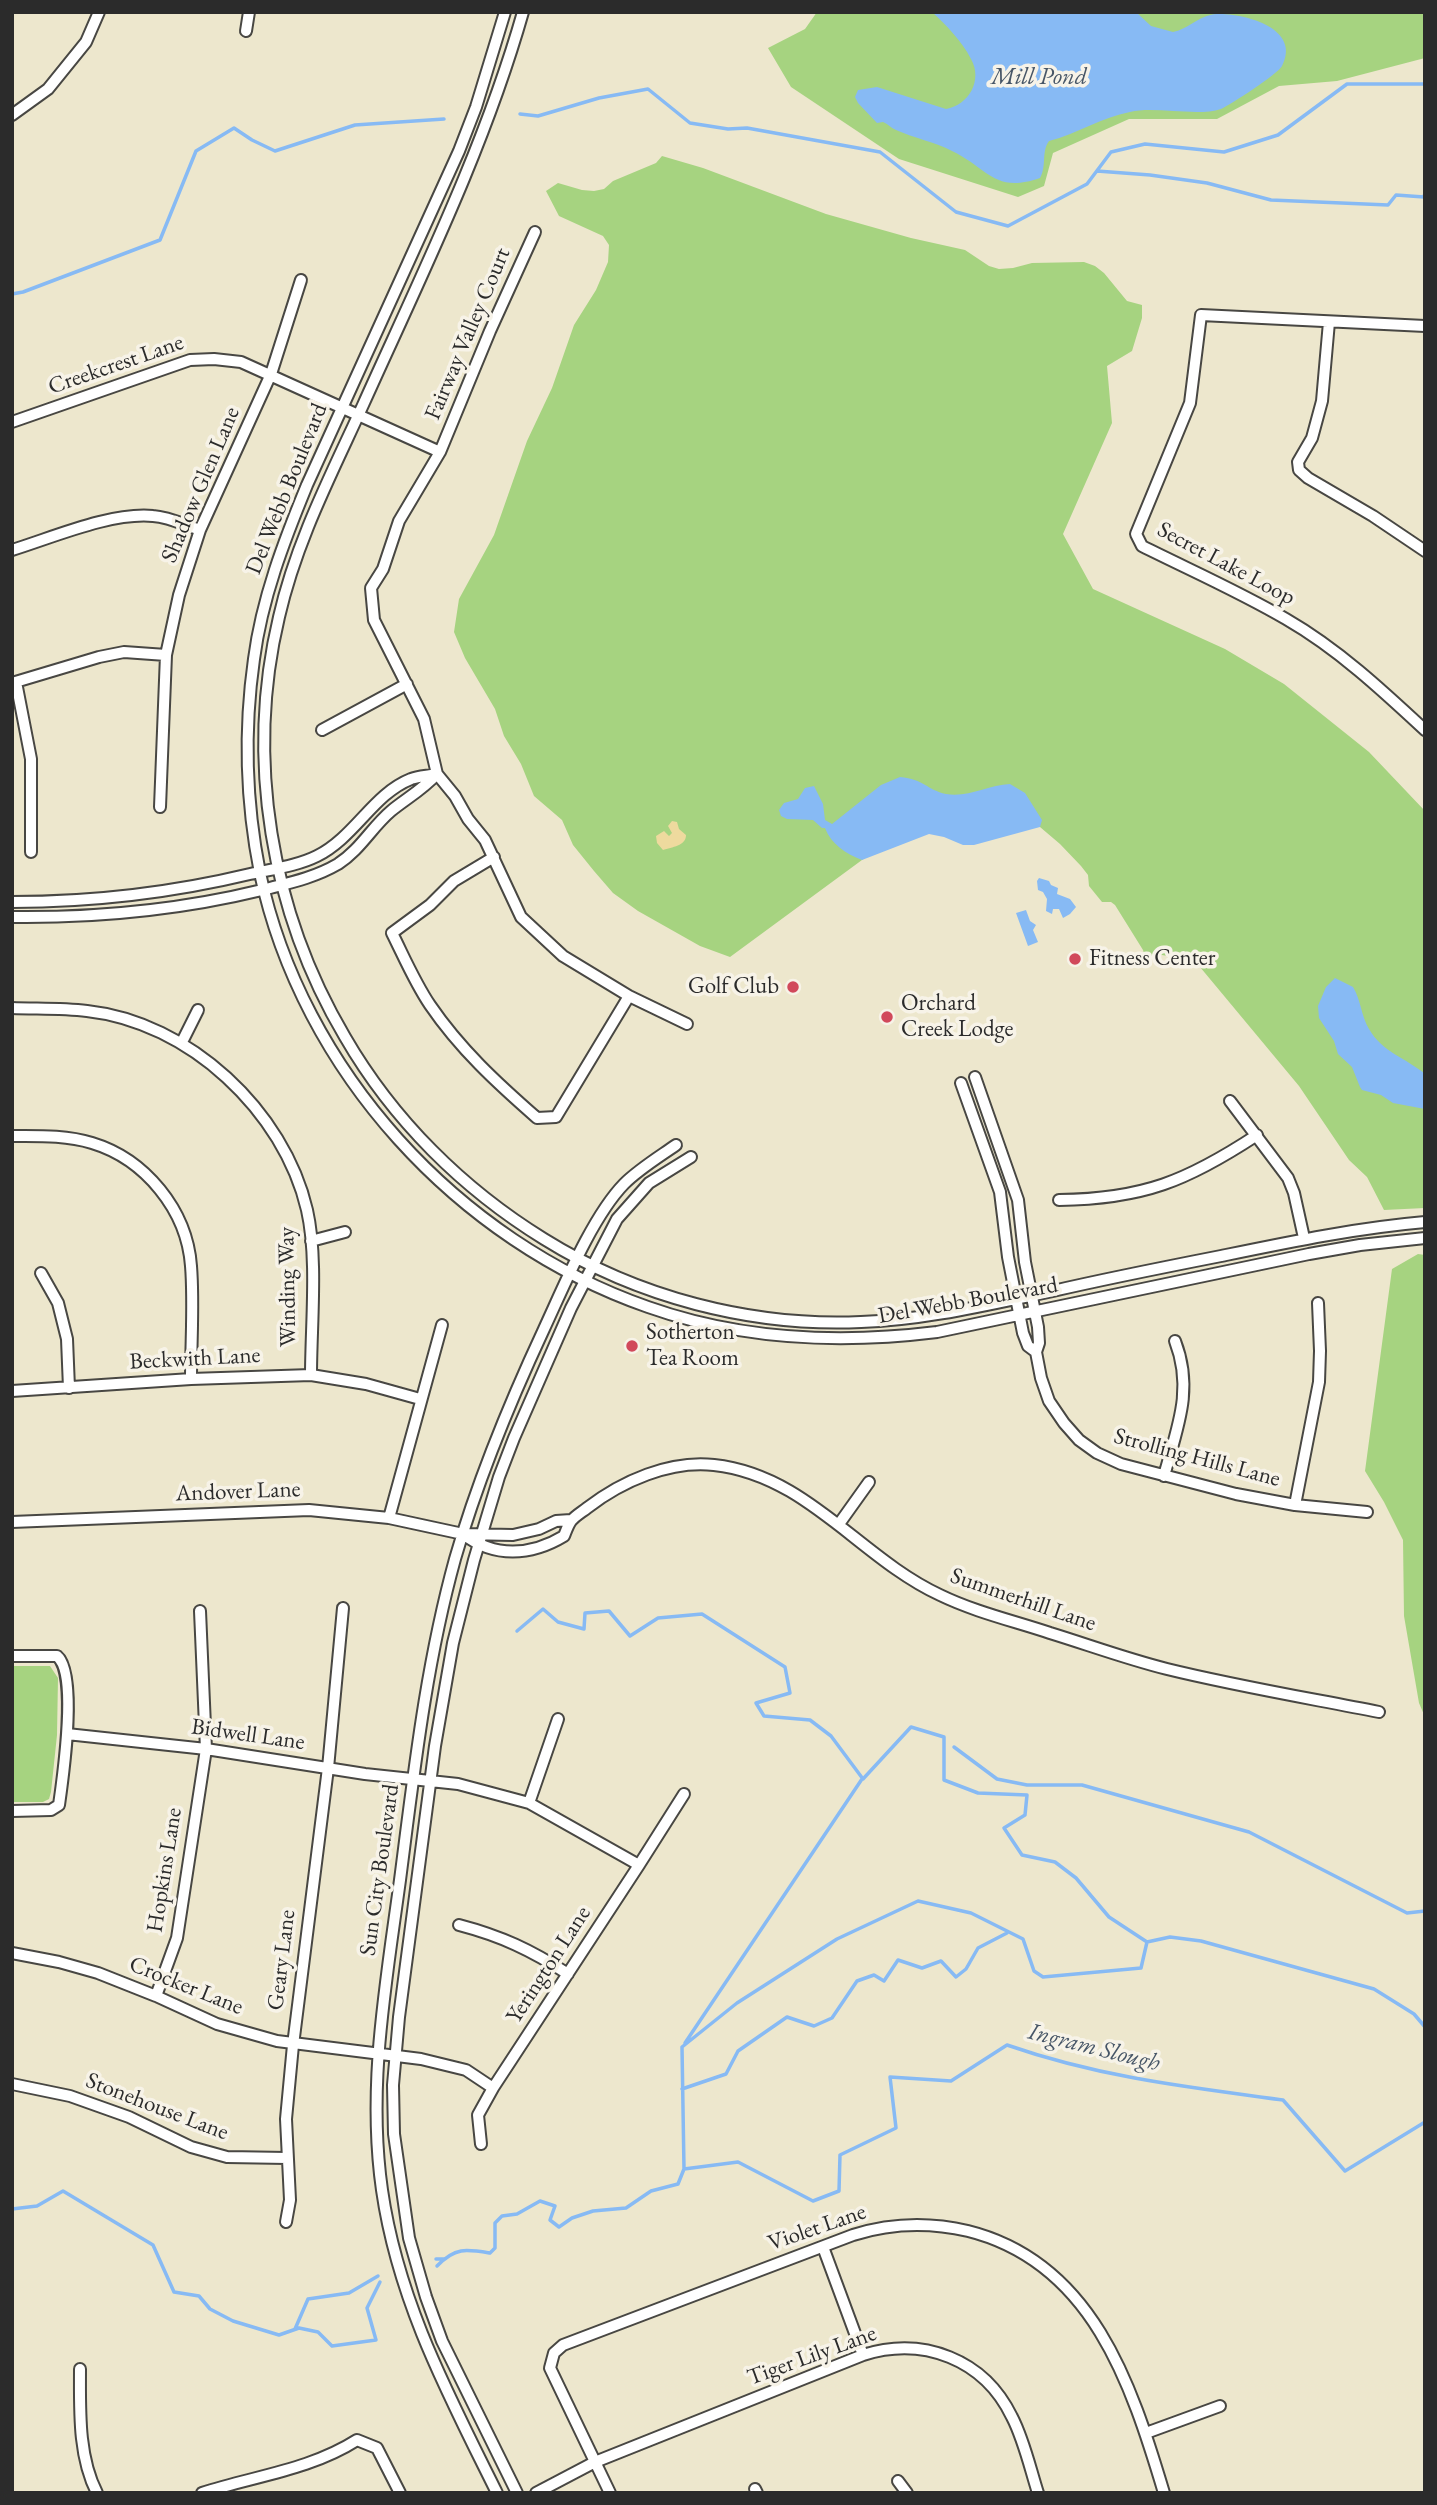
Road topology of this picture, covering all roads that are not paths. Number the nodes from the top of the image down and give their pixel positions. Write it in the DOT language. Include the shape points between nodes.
graph roads {
  1 [pos="99,12"];
  2 [pos="249,12"];
  3 [pos="505,12"];
  4 [pos="523,12"];
  5 [pos="246,31"];
  6 [pos="12,116"];
  7 [pos="535,232"];
  8 [pos="301,280"];
  9 [pos="1329,323"];
  10 [pos="1425,326"];
  11 [pos="271,374"];
  12 [pos="350,411"];
  13 [pos="12,422"];
  14 [pos="440,452"];
  15 [pos="200,530"];
  16 [pos="12,550"];
  17 [pos="1425,551"];
  18 [pos="166,655"];
  19 [pos="14,682"];
  20 [pos="407,684"];
  21 [pos="322,730"];
  22 [pos="1425,730"];
  23 [pos="437,774"];
  24 [pos="160,807"];
  25 [pos="31,852"];
  26 [pos="494,857"];
  27 [pos="278,868"];
  28 [pos="260,872"];
  29 [pos="282,885"];
  30 [pos="264,889"];
  31 [pos="12,902"];
  32 [pos="12,917"];
  33 [pos="628,996"];
  34 [pos="12,1008"];
  35 [pos="198,1010"];
  36 [pos="687,1024"];
  37 [pos="182,1042"];
  38 [pos="975,1077"];
  39 [pos="961,1083"];
  40 [pos="1230,1101"];
  41 [pos="12,1136"];
  42 [pos="1257,1136"];
  43 [pos="676,1145"];
  44 [pos="691,1157"];
  45 [pos="1059,1200"];
  46 [pos="1425,1222"];
  47 [pos="345,1232"];
  48 [pos="1304,1238"];
  49 [pos="1425,1238"];
  50 [pos="311,1241"];
  51 [pos="579,1259"];
  52 [pos="592,1266"];
  53 [pos="41,1273"];
  54 [pos="571,1274"];
  55 [pos="585,1281"];
  56 [pos="1032,1295"];
  57 [pos="1017,1299"];
  58 [pos="1318,1303"];
  59 [pos="1035,1312"];
  60 [pos="1020,1315"];
  61 [pos="442,1325"];
  62 [pos="1175,1341"];
  63 [pos="1036,1352"];
  64 [pos="311,1375"];
  65 [pos="191,1379"];
  66 [pos="69,1388"];
  67 [pos="12,1391"];
  68 [pos="420,1399"];
  69 [pos="1164,1476"];
  70 [pos="869,1482"];
  71 [pos="1295,1505"];
  72 [pos="1367,1512"];
  73 [pos="389,1518"];
  74 [pos="571,1520"];
  75 [pos="12,1522"];
  76 [pos="839,1524"];
  77 [pos="482,1533"];
  78 [pos="463,1534"];
  79 [pos="478,1546"];
  80 [pos="344,1608"];
  81 [pos="200,1611"];
  82 [pos="12,1656"];
  83 [pos="1379,1712"];
  84 [pos="558,1719"];
  85 [pos="67,1734"];
  86 [pos="206,1749"];
  87 [pos="328,1768"];
  88 [pos="422,1779"];
  89 [pos="684,1794"];
  90 [pos="529,1803"];
  91 [pos="12,1811"];
  92 [pos="639,1865"];
  93 [pos="459,1925"];
  94 [pos="12,1953"];
  95 [pos="568,1974"];
  96 [pos="156,1996"];
  97 [pos="293,2045"];
  98 [pos="386,2054"];
  99 [pos="12,2084"];
  100 [pos="493,2088"];
  101 [pos="481,2144"];
  102 [pos="287,2158"];
  103 [pos="286,2222"];
  104 [pos="823,2247"];
  105 [pos="863,2355"];
  106 [pos="80,2369"];
  107 [pos="1220,2406"];
  108 [pos="1146,2433"];
  109 [pos="595,2462"];
  110 [pos="898,2481"];
  111 [pos="97,2493"];
  112 [pos="202,2493"];
  113 [pos="400,2493"];
  114 [pos="497,2493"];
  115 [pos="517,2493"];
  116 [pos="536,2493"];
  117 [pos="610,2493"];
  118 [pos="906,2493"];
  119 [pos="1038,2493"];
  120 [pos="1164,2493"];
  1 -- 6 [label="street" via="86,42 48,89"];
  2 -- 5 [label="street"];
  3 -- 12 [label="street, Del Webb Boulevard" via="459,151"];
  4 -- 12 [label="street, Del Webb Boulevard" via="474,158"];
  7 -- 14 [label="street, Fairway Valley Court"];
  8 -- 11 [label="street, Shadow Glen Lane"];
  9 -- 10 [label="street, Secret Lake Loop"];
  9 -- 17 [label="street" via="1322,401 1312,438 1298,462 1300,470"];
  9 -- 22 [label="street, Secret Lake Loop" via="1201,315 1190,402 1136,534 1142,546 1287,620 1318,641 1376,684"];
  11 -- 12 [label="street, Creekcrest Lane"];
  11 -- 13 [label="street, Creekcrest Lane" via="241,362 190,360"];
  11 -- 15 [label="street, Shadow Glen Lane"];
  12 -- 14 [label="street, Creekcrest Lane"];
  12 -- 27 [label="street, Del Webb Boulevard" via="282,602 271,659 265,761"];
  12 -- 28 [label="street, Del Webb Boulevard" via="284,541 256,647 248,762"];
  14 -- 20 [label="street, Fairway Valley Court" via="399,521 383,569 371,588 374,620"];
  15 -- 16 [label="street" via="157,516 136,515"];
  15 -- 18 [label="street, Shadow Glen Lane"];
  18 -- 19 [label="street" via="124,652"];
  18 -- 24 [label="street, Shadow Glen Lane"];
  19 -- 25 [label="street" via="31,759"];
  20 -- 21 [label="street"];
  20 -- 23 [label="street, Fairway Valley Court" via="424,719"];
  23 -- 26 [label="street"];
  23 -- 27 [label="street" via="397,786 331,849"];
  23 -- 29 [label="street" via="340,862"];
  26 -- 33 [label="street" via="521,917 563,956"];
  26 -- 33 [label="street" via="454,881 392,933 428,1003 487,1075 537,1118 556,1117"];
  27 -- 28 [label="street"];
  27 -- 29 [label="street, Del Webb Boulevard"];
  28 -- 30 [label="street, Del Webb Boulevard"];
  28 -- 31 [label="street" via="136,895"];
  29 -- 30 [label="street"];
  29 -- 51 [label="street, Del Webb Boulevard" via="300,946 325,1001 355,1055 393,1107 476,1191"];
  30 -- 32 [label="street" via="139,912"];
  30 -- 54 [label="street, Del Webb Boulevard" via="284,951 311,1011 381,1120 465,1205"];
  33 -- 36 [label="street"];
  34 -- 37 [label="street, Winding Way" via="88,1011 136,1022"];
  35 -- 37 [label="street"];
  37 -- 50 [label="street, Winding Way" via="234,1085 278,1139 303,1197"];
  38 -- 56 [label="street, Strolling Hills Lane" via="1018,1200"];
  39 -- 57 [label="street, Strolling Hills Lane" via="1000,1192"];
  40 -- 42 [label="street"];
  41 -- 65 [label="street" via="60,1136 118,1153 146,1173 168,1201 184,1232 191,1265"];
  42 -- 45 [label="street" via="1173,1182 1118,1196"];
  42 -- 48 [label="street" via="1288,1178"];
  43 -- 51 [label="street, Sun City Boulevard" via="639,1171 614,1197"];
  44 -- 52 [label="street, Sun City Boulevard" via="649,1184 626,1206"];
  46 -- 48 [label="street, Del Webb Boulevard"];
  47 -- 50 [label="street"];
  48 -- 56 [label="street, Del Webb Boulevard"];
  49 -- 59 [label="street, Del Webb Boulevard" via="1309,1254"];
  50 -- 64 [label="street, Winding Way"];
  51 -- 52 [label="street, Del Webb Boulevard"];
  51 -- 54 [label="street, Sun City Boulevard"];
  52 -- 55 [label="street, Sun City Boulevard"];
  52 -- 57 [label="street, Del Webb Boulevard" via="679,1299 780,1320 896,1320"];
  53 -- 66 [label="street" via="58,1303 67,1339"];
  54 -- 55 [label="street, Del Webb Boulevard"];
  54 -- 78 [label="street, Sun City Boulevard" via="498,1431"];
  55 -- 60 [label="street, Del Webb Boulevard" via="686,1319 808,1339 896,1337"];
  55 -- 77 [label="street, Sun City Boulevard" via="514,1438"];
  56 -- 57 [label="street, Del Webb Boulevard"];
  56 -- 59 [label="street, Strolling Hills Lane"];
  57 -- 60 [label="street, Strolling Hills Lane"];
  58 -- 71 [label="street" via="1318,1381"];
  59 -- 60 [label="street, Del Webb Boulevard"];
  59 -- 63 [label="street, Strolling Hills Lane"];
  60 -- 63 [label="street, Strolling Hills Lane" via="1028,1346"];
  61 -- 68 [label="street"];
  62 -- 69 [label="street" via="1185,1385"];
  63 -- 69 [label="street, Strolling Hills Lane" via="1049,1401 1079,1440 1121,1464"];
  64 -- 65 [label="street, Beckwith Lane"];
  64 -- 68 [label="street, Beckwith Lane"];
  65 -- 66 [label="street, Beckwith Lane"];
  66 -- 67 [label="street, Beckwith Lane"];
  68 -- 73 [label="street"];
  69 -- 71 [label="street, Strolling Hills Lane"];
  70 -- 76 [label="street"];
  71 -- 72 [label="street, Strolling Hills Lane"];
  73 -- 75 [label="street, Andover Lane" via="309,1510"];
  73 -- 78 [label="street, Andover Lane"];
  74 -- 76 [label="street, Summerhill Lane" via="622,1485 652,1473 712,1465 777,1482"];
  74 -- 77 [label="street, Summerhill Lane" via="521,1534"];
  74 -- 79 [label="street, Summerhill Lane" via="564,1536 533,1549 500,1551"];
  76 -- 83 [label="street, Summerhill Lane" via="906,1576 983,1612 1166,1669"];
  77 -- 78 [label="street, Summerhill Lane"];
  77 -- 79 [label="street, Sun City Boulevard"];
  78 -- 79 [label="street"];
  78 -- 88 [label="street, Sun City Boulevard" via="436,1640"];
  79 -- 88 [label="street, Sun City Boulevard"];
  80 -- 87 [label="street, Geary Lane"];
  81 -- 86 [label="street, Hopkins Lane"];
  82 -- 85 [label="street" via="57,1656 63,1661"];
  84 -- 90 [label="street"];
  85 -- 86 [label="street, Bidwell Lane"];
  85 -- 91 [label="street" via="59,1805 51,1810"];
  86 -- 87 [label="street, Bidwell Lane"];
  86 -- 96 [label="street, Hopkins Lane" via="177,1938"];
  87 -- 88 [label="street, Bidwell Lane"];
  87 -- 97 [label="street, Geary Lane"];
  88 -- 90 [label="street, Bidwell Lane"];
  88 -- 98 [label="street, Sun City Boulevard"];
  88 -- 98 [label="street, Sun City Boulevard"];
  89 -- 92 [label="street, Yerington Lane"];
  90 -- 92 [label="street, Bidwell Lane"];
  92 -- 95 [label="street, Yerington Lane"];
  93 -- 95 [label="street" via="496,1934"];
  94 -- 96 [label="street, Crocker Lane" via="98,1973"];
  95 -- 100 [label="street, Yerington Lane"];
  96 -- 97 [label="street, Crocker Lane" via="217,2024"];
  97 -- 98 [label="street, Crocker Lane"];
  97 -- 102 [label="street, Geary Lane"];
  98 -- 100 [label="street, Crocker Lane" via="466,2070"];
  98 -- 114 [label="street, Sun City Boulevard" via="376,2083 378,2159 400,2273 426,2346"];
  98 -- 115 [label="street, Sun City Boulevard" via="404,2214 417,2269 442,2341"];
  99 -- 102 [label="street, Stonehouse Lane" via="70,2096 215,2154"];
  100 -- 101 [label="street, Yerington Lane" via="478,2115"];
  102 -- 103 [label="street, Geary Lane" via="290,2200"];
  104 -- 105 [label="street"];
  104 -- 108 [label="street, Violet Lane" via="875,2228 926,2224 988,2236 1023,2252 1075,2296 1096,2324"];
  104 -- 109 [label="street, Violet Lane" via="564,2345 554,2353 550,2368"];
  105 -- 109 [label="street, Tiger Lily Lane"];
  105 -- 119 [label="street, Tiger Lily Lane" via="923,2349 975,2369 997,2391 1013,2419"];
  106 -- 111 [label="street" via="83,2446"];
  107 -- 108 [label="street"];
  108 -- 120 [label="street, Violet Lane"];
  109 -- 116 [label="street, Tiger Lily Lane"];
  109 -- 117 [label="street"];
  110 -- 118 [label="street"];
  112 -- 113 [label="street" via="307,2464 357,2440 377,2448"];
}
